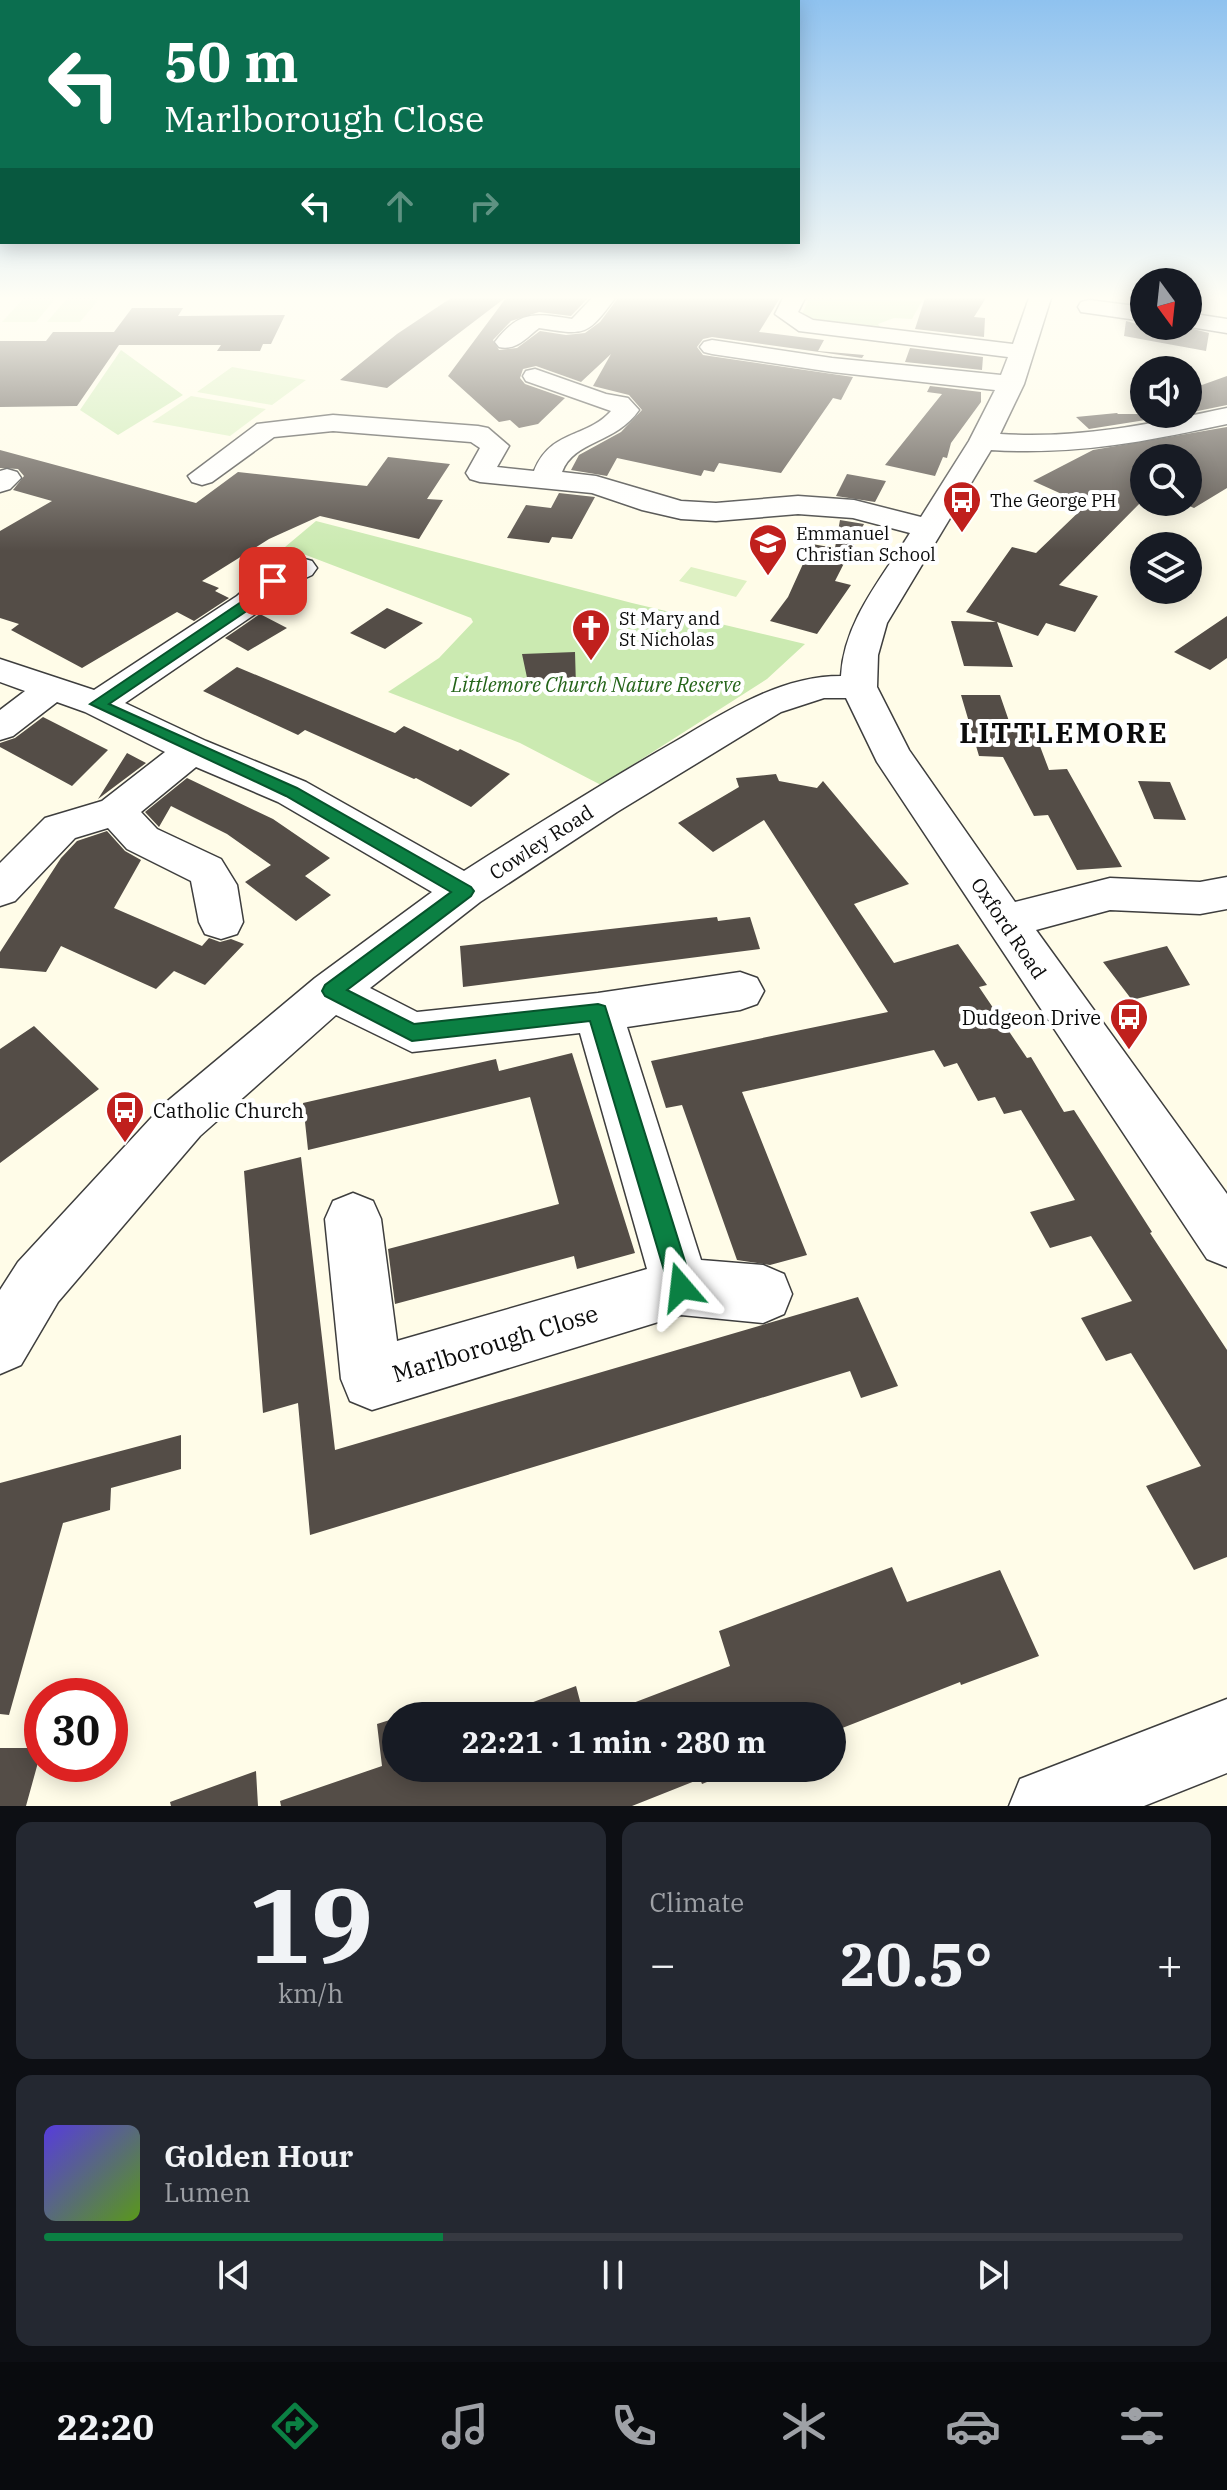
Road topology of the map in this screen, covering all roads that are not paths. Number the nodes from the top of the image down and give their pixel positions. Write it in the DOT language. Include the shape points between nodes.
graph roads {
  1 [pos="552,382"];
  2 [pos="995,382"];
  3 [pos="1011,384"];
  4 [pos="1227,416"];
  5 [pos="983,441"];
  6 [pos="202,476"];
  7 [pos="541,485"];
  8 [pos="930,529"];
  9 [pos="301,568"];
  10 [pos="0,670"];
  11 [pos="54,687"];
  12 [pos="859,687"];
  13 [pos="98,704"];
  14 [pos="0,728"];
  15 [pos="192,750"];
  16 [pos="116,811"];
  17 [pos="0,890"];
  18 [pos="465,891"];
  19 [pos="1227,893"];
  20 [pos="221,922"];
  21 [pos="1005,922"];
  22 [pos="332,991"];
  23 [pos="740,991"];
  24 [pos="598,1012"];
  25 [pos="353,1219"];
  26 [pos="1227,1240"];
  27 [pos="19,1286"];
  28 [pos="681,1287"];
  29 [pos="763,1294"];
  30 [pos="0,1344"];
  31 [pos="1227,1736"];
  32 [pos="1047,1806"];
  1 -- 7 [label="street" via="626,410 617,424 559,449"];
  2 -- 3 [label="street"];
  3 -- 5 [label="street"];
  4 -- 5 [label="street" via="1079,443"];
  5 -- 8 [label="street"];
  6 -- 7 [label="street" via="267,430 333,423 478,434 495,446 480,473"];
  7 -- 8 [label="street" via="596,485 681,510 798,505 854,509"];
  8 -- 12 [label="street" via="870,623 860,655"];
  9 -- 13 [label="street" via="273,581 249,603"];
  10 -- 11 [label="street"];
  11 -- 13 [label="street"];
  11 -- 14 [label="street"];
  12 -- 18 [label="street, Cowley Road" via="821,687 768,704"];
  12 -- 21 [label="street, Oxford Road" via="891,753"];
  13 -- 15 [label="street"];
  15 -- 16 [label="street"];
  15 -- 18 [label="street" via="292,792"];
  16 -- 17 [label="street" via="60,828"];
  16 -- 20 [label="street" via="142,839 206,870 215,885"];
  18 -- 22 [label="street, Cowley Road"];
  19 -- 21 [label="street" via="1200,898 1110,894"];
  21 -- 26 [label="street, Oxford Road"];
  22 -- 24 [label="street" via="412,1032"];
  22 -- 27 [label="street, Cowley Road" via="182,1120"];
  23 -- 24 [label="street"];
  24 -- 28 [label="street"];
  25 -- 28 [label="street, Marlborough Close" via="372,1379"];
  27 -- 30 [label="street, Cowley Road"];
  28 -- 29 [label="street, Marlborough Close"];
  31 -- 32 [label="street"];
}
